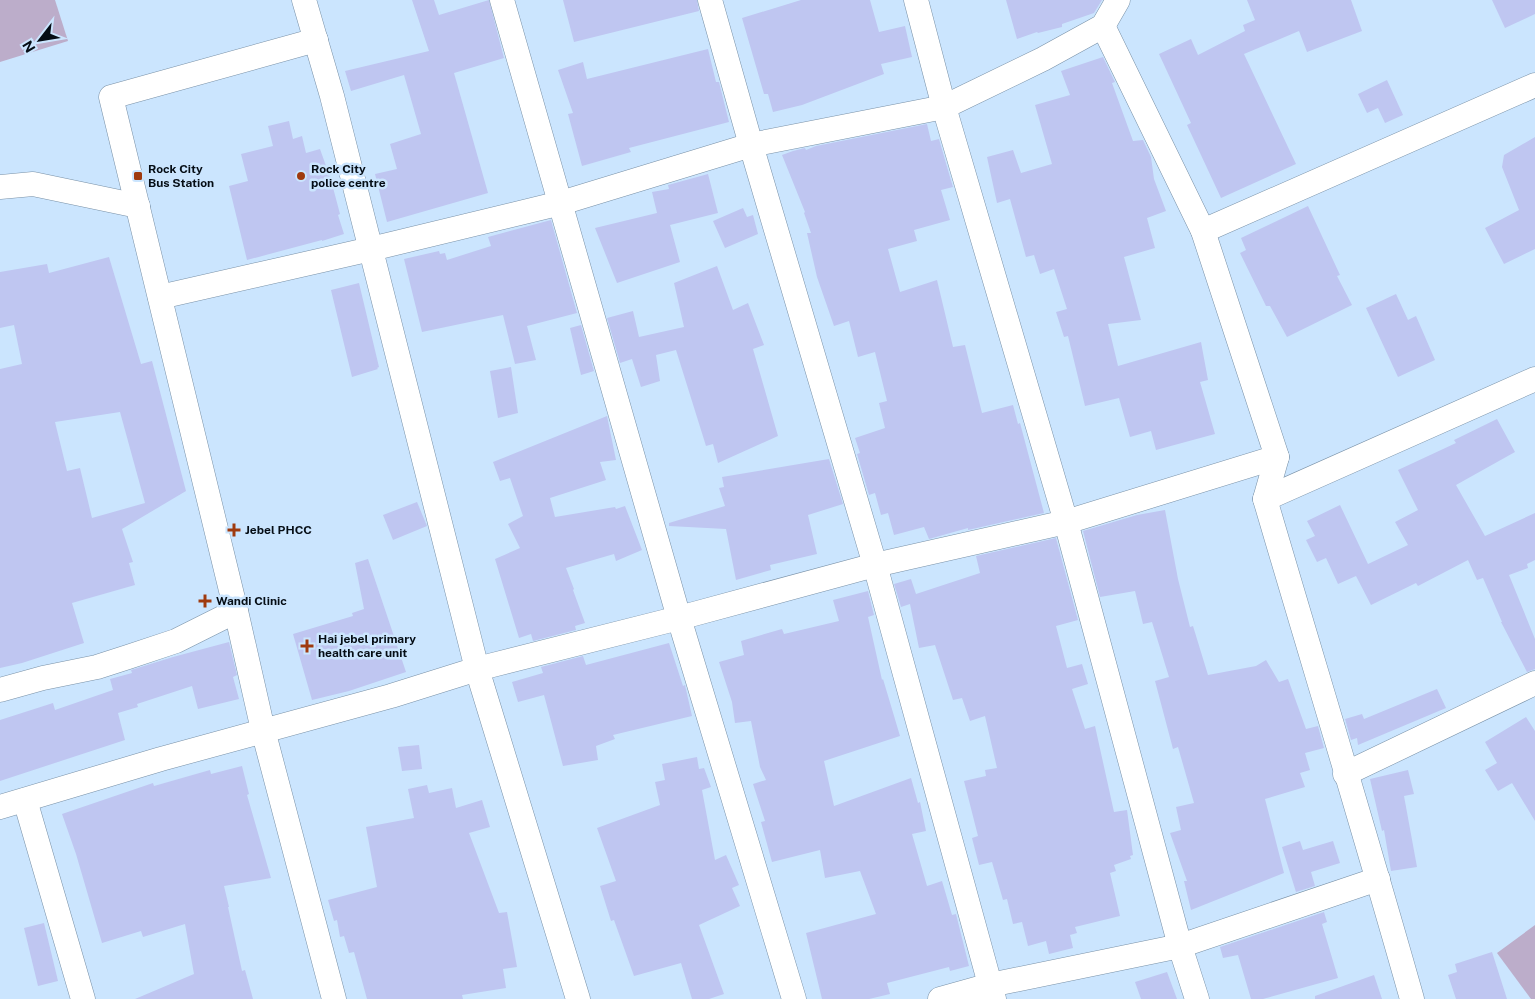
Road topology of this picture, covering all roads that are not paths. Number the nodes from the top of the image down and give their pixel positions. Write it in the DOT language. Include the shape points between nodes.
graph roads {
  1 [pos="304,0"];
  2 [pos="502,0"];
  3 [pos="710,0"];
  4 [pos="916,0"];
  5 [pos="1118,0"];
  6 [pos="1103,26"];
  7 [pos="316,40"];
  8 [pos="1535,85"];
  9 [pos="944,107"];
  10 [pos="751,144"];
  11 [pos="0,187"];
  12 [pos="561,203"];
  13 [pos="138,206"];
  14 [pos="1203,231"];
  15 [pos="371,249"];
  16 [pos="160,297"];
  17 [pos="1535,379"];
  18 [pos="1277,457"];
  19 [pos="1265,500"];
  20 [pos="1066,522"];
  21 [pos="875,565"];
  22 [pos="236,611"];
  23 [pos="680,618"];
  24 [pos="477,669"];
  25 [pos="1535,683"];
  26 [pos="0,690"];
  27 [pos="263,730"];
  28 [pos="1346,774"];
  29 [pos="25,800"];
  30 [pos="0,807"];
  31 [pos="1378,879"];
  32 [pos="1180,946"];
  33 [pos="992,992"];
  34 [pos="83,999"];
  35 [pos="334,999"];
  36 [pos="578,999"];
  37 [pos="794,999"];
  38 [pos="940,999"];
  39 [pos="1197,999"];
  40 [pos="1412,999"];
  1 -- 7 [label="street"];
  2 -- 12 [label="street"];
  3 -- 10 [label="street"];
  4 -- 9 [label="street"];
  5 -- 6 [label="street"];
  6 -- 9 [label="street"];
  6 -- 14 [label="street"];
  7 -- 13 [label="street" via="111,98"];
  7 -- 15 [label="street"];
  8 -- 14 [label="street"];
  9 -- 10 [label="street"];
  9 -- 20 [label="street"];
  10 -- 12 [label="street"];
  10 -- 21 [label="street"];
  11 -- 13 [label="street" via="33,184"];
  12 -- 15 [label="street"];
  12 -- 23 [label="street"];
  13 -- 16 [label="street"];
  14 -- 18 [label="street"];
  15 -- 16 [label="street"];
  15 -- 24 [label="street"];
  16 -- 22 [label="street"];
  17 -- 19 [label="street"];
  18 -- 19 [label="street"];
  18 -- 20 [label="street"];
  19 -- 28 [label="street"];
  20 -- 21 [label="street"];
  20 -- 32 [label="street"];
  21 -- 23 [label="street"];
  21 -- 33 [label="street"];
  22 -- 26 [label="street" via="176,641 144,652 97,667"];
  22 -- 27 [label="street"];
  23 -- 24 [label="street"];
  23 -- 37 [label="street"];
  24 -- 27 [label="street"];
  24 -- 36 [label="street"];
  25 -- 28 [label="street"];
  27 -- 29 [label="street"];
  27 -- 35 [label="street"];
  28 -- 31 [label="street"];
  29 -- 30 [label="street"];
  29 -- 34 [label="street"];
  31 -- 32 [label="street"];
  31 -- 40 [label="street"];
  32 -- 33 [label="street"];
  32 -- 39 [label="street"];
  33 -- 38 [label="street"];
}
